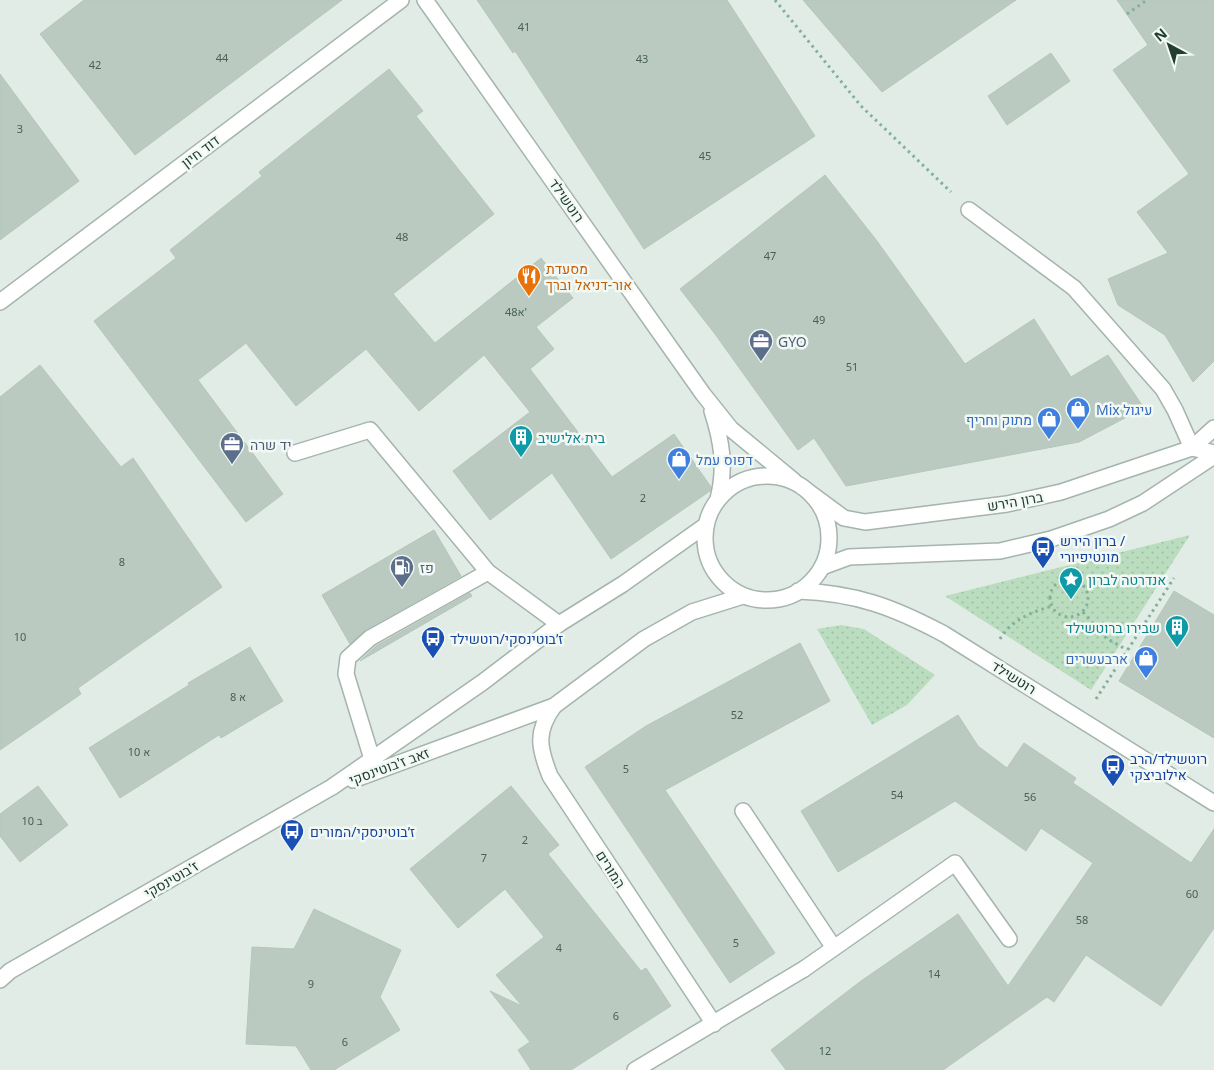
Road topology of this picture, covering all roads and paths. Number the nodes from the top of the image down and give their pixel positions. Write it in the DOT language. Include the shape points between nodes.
graph roads {
  1 [pos="401,0"];
  2 [pos="425,0"];
  3 [pos="775,0"];
  4 [pos="1147,0"];
  5 [pos="1126,14"];
  6 [pos="969,210"];
  7 [pos="0,302"];
  8 [pos="709,400"];
  9 [pos="1214,428"];
  10 [pos="1192,448"];
  11 [pos="295,453"];
  12 [pos="1214,455"];
  13 [pos="794,481"];
  14 [pos="810,493"];
  15 [pos="718,499"];
  16 [pos="706,525"];
  17 [pos="822,567"];
  18 [pos="488,572"];
  19 [pos="1174,578"];
  20 [pos="798,591"];
  21 [pos="743,596"];
  22 [pos="1052,606"];
  23 [pos="1083,612"];
  24 [pos="559,624"];
  25 [pos="1127,650"];
  26 [pos="987,661"];
  27 [pos="554,706"];
  28 [pos="1082,720"];
  29 [pos="372,759"];
  30 [pos="332,787"];
  31 [pos="1214,803"];
  32 [pos="743,811"];
  33 [pos="1009,939"];
  34 [pos="834,948"];
  35 [pos="3,975"];
  36 [pos="714,1024"];
  37 [pos="635,1070"];
  1 -- 7 [label="street, דוד חיון"];
  2 -- 8 [label="street, רוטשילד"];
  3 -- 6 [label="path" via="862,106"];
  4 -- 5 [label="path"];
  6 -- 10 [label="street" via="1074,288 1163,389"];
  8 -- 13 [label="street, רוטשילד" via="731,429"];
  8 -- 15 [label="street, רוטשילד" via="724,456"];
  9 -- 10 [label="street, ברון הירש"];
  10 -- 12 [label="street"];
  10 -- 14 [label="street, ברון הירש" via="1061,492 1006,504 874,521 844,518"];
  11 -- 18 [label="street" via="370,430"];
  12 -- 17 [label="street" via="1143,503 1109,519 1051,539 1000,551 850,557"];
  13 -- 14 [label="street"];
  13 -- 15 [label="street" via="773,476 753,477 736,483"];
  14 -- 17 [label="street" via="828,523 828,552"];
  15 -- 16 [label="street"];
  16 -- 21 [label="street" via="704,543 716,574 727,587"];
  16 -- 24 [label="street, זאב ז'בוטינסקי" via="623,584"];
  17 -- 20 [label="street" via="813,580"];
  18 -- 24 [label="street"];
  18 -- 29 [label="street" via="370,638 348,658 346,674"];
  19 -- 25 [label="path"];
  20 -- 21 [label="street" via="780,599 761,600"];
  20 -- 26 [label="street, רוטשילד" via="837,594 876,603 919,620"];
  21 -- 27 [label="street, זאב ז'בוטינסקי" via="692,612 644,639"];
  22 -- 23 [label="path" via="1060,616"];
  22 -- 23 [label="path" via="1050,594 1053,588 1064,580 1076,580 1089,594"];
  22 -- 26 [label="path" via="1033,611 1017,621 1003,633"];
  23 -- 25 [label="path" via="1106,638"];
  24 -- 29 [label="street, זאב ז'בוטינסקי" via="483,682"];
  25 -- 28 [label="path"];
  26 -- 28 [label="street, רוטשילד"];
  27 -- 30 [label="street, זאב ז'בוטינסקי"];
  27 -- 36 [label="street, המורים" via="543,720 540,737 550,776"];
  28 -- 31 [label="street, רוטשילד"];
  29 -- 30 [label="street, זאב ז'בוטינסקי"];
  30 -- 35 [label="street, ז'בוטינסקי"];
  32 -- 34 [label="street"];
  33 -- 34 [label="street" via="955,863"];
  34 -- 36 [label="street"];
  36 -- 37 [label="street"];
}
